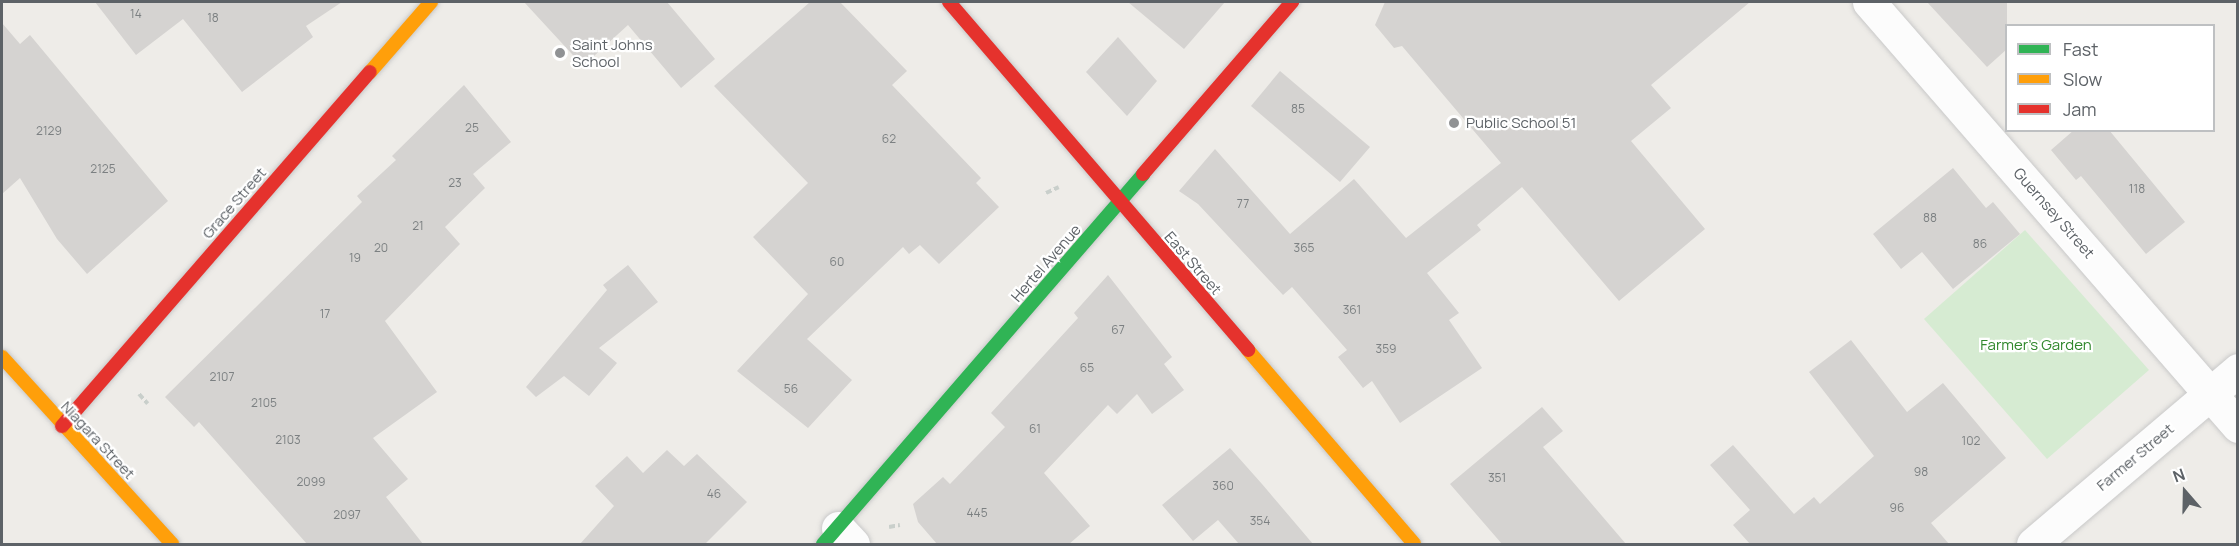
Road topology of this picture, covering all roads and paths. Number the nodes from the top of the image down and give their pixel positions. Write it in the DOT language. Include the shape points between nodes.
graph roads {
  1 [pos="431,2"];
  2 [pos="949,2"];
  3 [pos="1292,2"];
  4 [pos="1869,2"];
  5 [pos="1062,186"];
  6 [pos="1046,193"];
  7 [pos="1119,204"];
  8 [pos="2,357"];
  9 [pos="2238,369"];
  10 [pos="139,394"];
  11 [pos="2209,394"];
  12 [pos="148,404"];
  13 [pos="62,426"];
  14 [pos="2238,426"];
  15 [pos="900,525"];
  16 [pos="888,528"];
  17 [pos="838,539"];
  18 [pos="172,544"];
  19 [pos="1414,544"];
  20 [pos="2033,544"];
  1 -- 13 [label="street, Grace Street"];
  2 -- 7 [label="street, East Street"];
  3 -- 7 [label="street, Hertel Avenue"];
  4 -- 11 [label="street, Guernsey Street"];
  5 -- 6 [label="path"];
  7 -- 17 [label="street, Hertel Avenue"];
  7 -- 19 [label="street, East Street"];
  8 -- 13 [label="street, Niagara Street"];
  9 -- 11 [label="street, Farmer Street"];
  10 -- 12 [label="path"];
  11 -- 14 [label="street, Guernsey Street"];
  11 -- 20 [label="street, Farmer Street"];
  13 -- 18 [label="street, Niagara Street"];
  15 -- 16 [label="path"];
}
